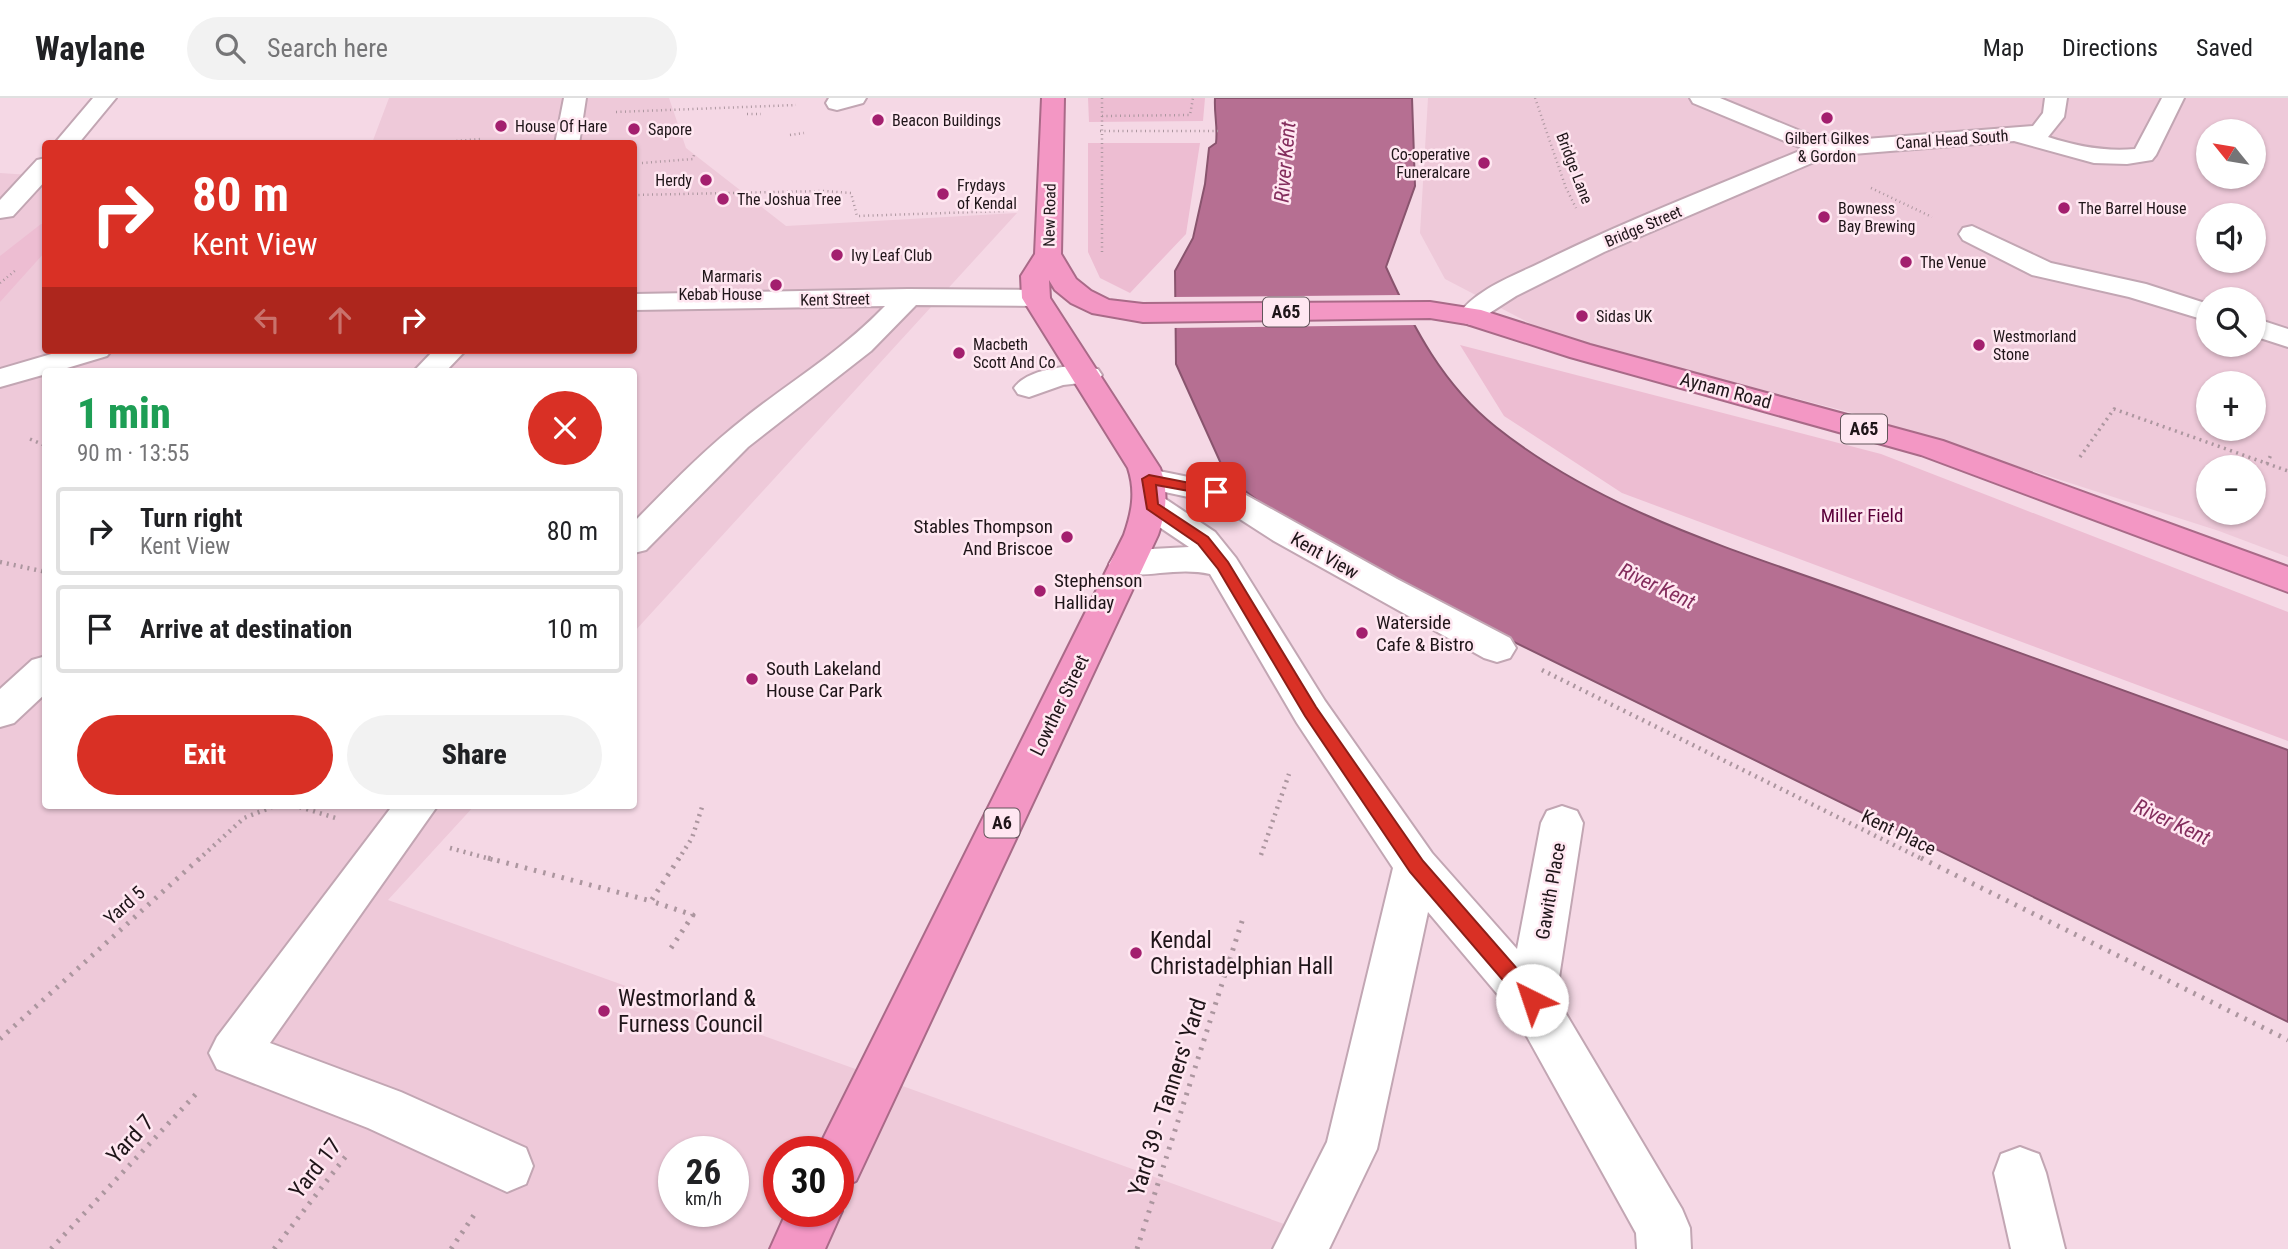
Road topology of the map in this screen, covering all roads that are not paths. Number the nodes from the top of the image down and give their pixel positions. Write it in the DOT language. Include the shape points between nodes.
graph roads {
  1 [pos="105,98"];
  2 [pos="1053,98"];
  3 [pos="1702,98"];
  4 [pos="2056,98"];
  5 [pos="2173,98"];
  6 [pos="574,106"];
  7 [pos="2017,134"];
  8 [pos="68,140"];
  9 [pos="568,140"];
  10 [pos="1816,152"];
  11 [pos="42,169"];
  12 [pos="4,211"];
  13 [pos="1972,234"];
  14 [pos="1048,254"];
  15 [pos="908,297"];
  16 [pos="1036,298"];
  17 [pos="637,302"];
  18 [pos="2196,309"];
  19 [pos="1143,313"];
  20 [pos="1471,316"];
  21 [pos="2266,331"];
  22 [pos="2288,338"];
  23 [pos="83,354"];
  24 [pos="447,354"];
  25 [pos="432,368"];
  26 [pos="1087,375"];
  27 [pos="0,378"];
  28 [pos="1029,388"];
  29 [pos="1150,493"];
  30 [pos="637,539"];
  31 [pos="1127,564"];
  32 [pos="1223,566"];
  33 [pos="2288,580"];
  34 [pos="1497,648"];
  35 [pos="42,674"];
  36 [pos="0,712"];
  37 [pos="414,809"];
  38 [pos="1562,824"];
  39 [pos="1416,866"];
  40 [pos="1532,1000"];
  41 [pos="851,1136"];
  42 [pos="507,1166"];
  43 [pos="2020,1173"];
  44 [pos="807,1227"];
  45 [pos="797,1249"];
  46 [pos="1300,1249"];
  47 [pos="1664,1249"];
  48 [pos="2038,1249"];
  1 -- 8 [label="street"];
  2 -- 14 [label="highway, New Road"];
  3 -- 10 [label="street"];
  4 -- 7 [label="street, Canal Head South" via="2058,107 2050,123 2039,132"];
  5 -- 7 [label="street" via="2144,155 2093,156"];
  6 -- 9 [label="street"];
  7 -- 10 [label="street, Canal Head South"];
  10 -- 20 [label="street, Bridge Street" via="1595,246 1506,290"];
  11 -- 12 [label="street"];
  13 -- 18 [label="street" via="2042,270 2136,290"];
  14 -- 16 [label="highway" via="1035,276"];
  14 -- 19 [label="highway, New Road / A65" via="1065,284 1082,297 1102,307"];
  15 -- 16 [label="street, Kent Street"];
  15 -- 17 [label="street, Kent Street"];
  15 -- 30 [label="street" via="836,367 773,411 692,481"];
  16 -- 26 [label="highway"];
  19 -- 20 [label="highway, Aynam Road / A65" via="1430,310"];
  20 -- 33 [label="highway, Aynam Road / A65" via="1580,351 1932,448"];
  21 -- 22 [label="street"];
  23 -- 27 [label="street"];
  24 -- 25 [label="street"];
  26 -- 28 [label="street" via="1060,375"];
  26 -- 29 [label="highway"];
  29 -- 31 [label="highway, Lowther Street / A6"];
  29 -- 32 [label="street" via="1203,540"];
  29 -- 34 [label="street, Kent View" via="1216,492"];
  31 -- 32 [label="street" via="1181,556"];
  31 -- 41 [label="highway, Lowther Street / A6"];
  32 -- 39 [label="street" via="1311,712"];
  35 -- 36 [label="street"];
  37 -- 42 [label="street" via="234,1053 383,1109"];
  38 -- 40 [label="street, Gawith Place"];
  39 -- 40 [label="street"];
  39 -- 46 [label="street" via="1352,1149"];
  40 -- 47 [label="street" via="1663,1228"];
  43 -- 48 [label="street"];
  44 -- 45 [label="highway"];
}
